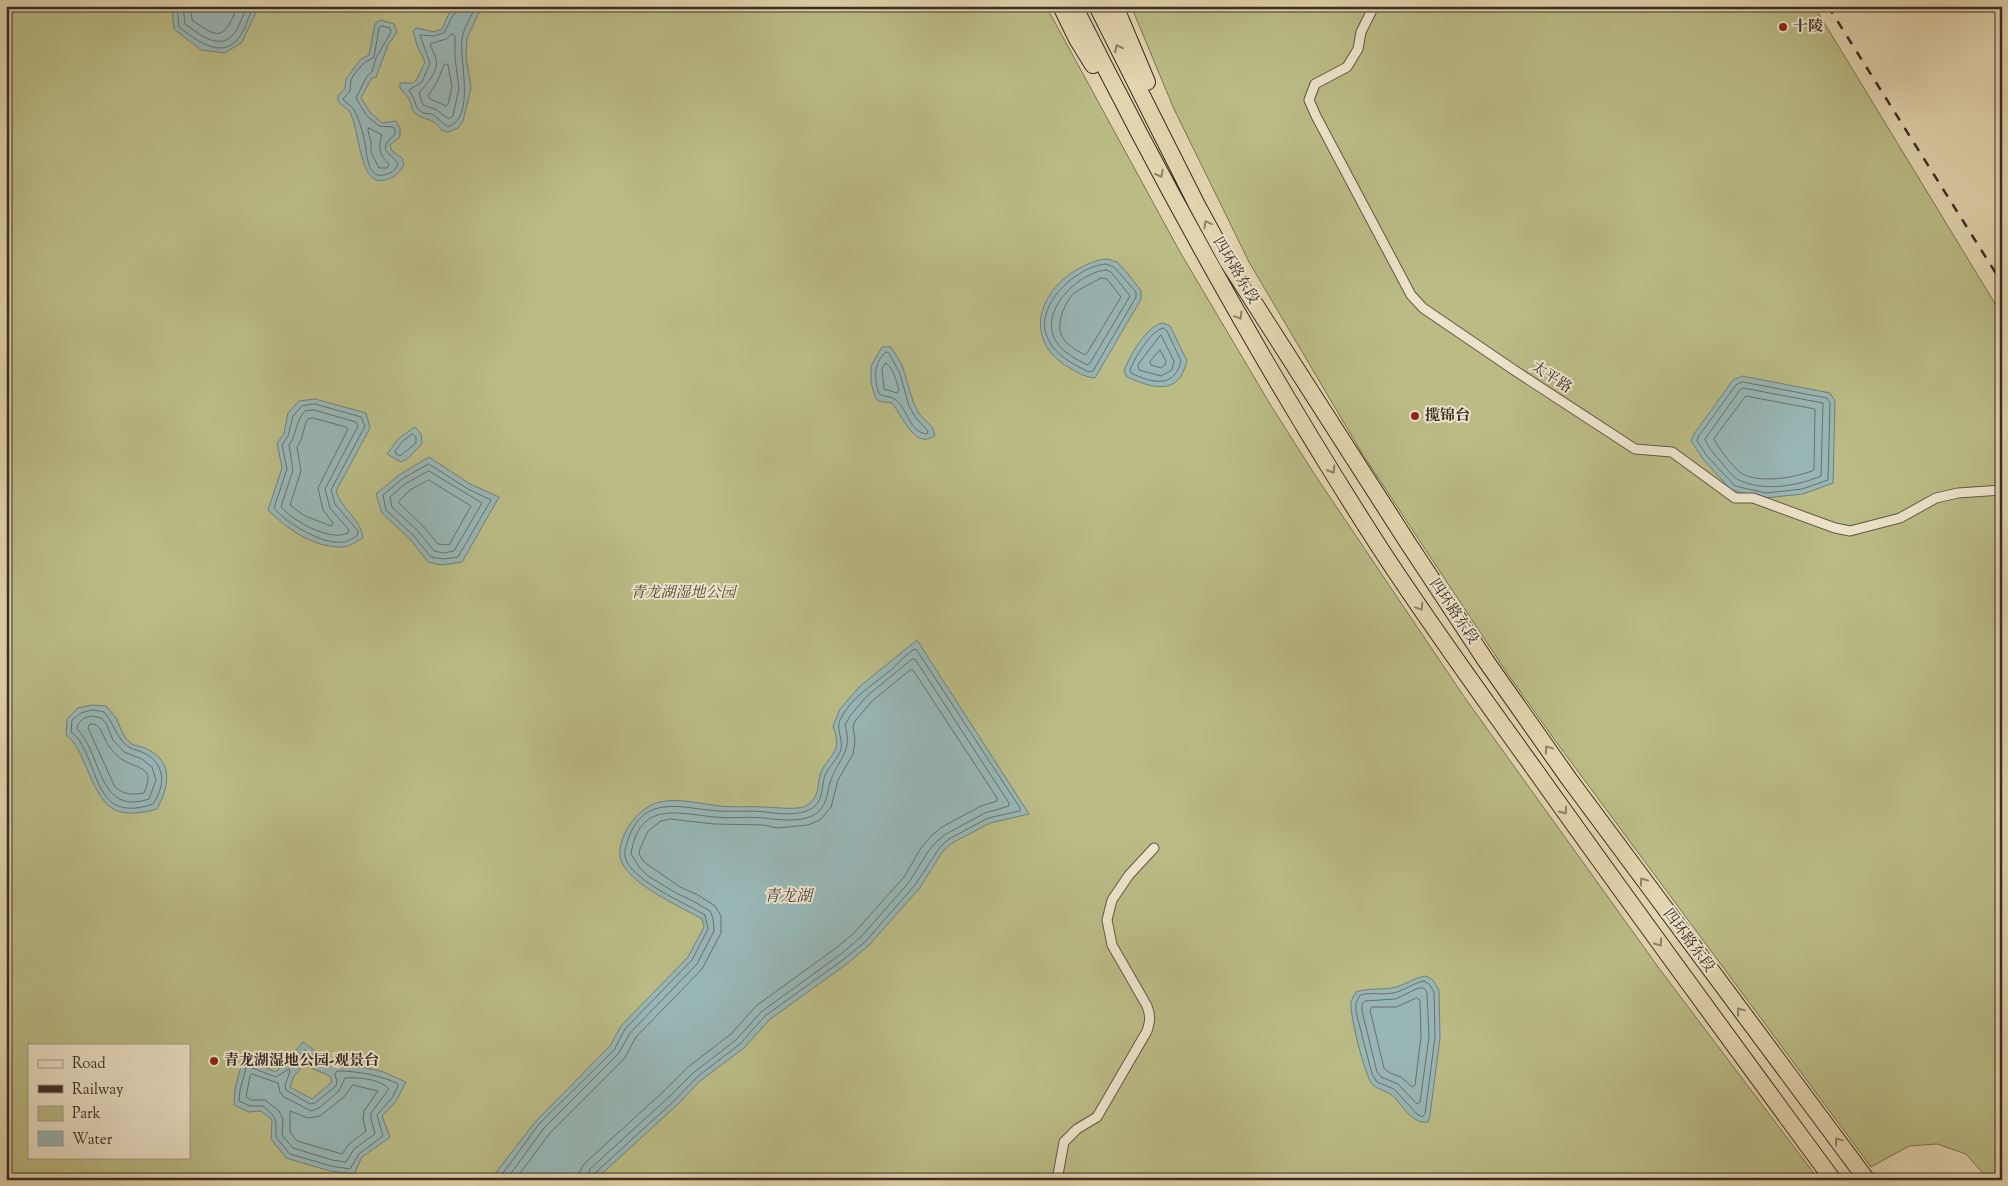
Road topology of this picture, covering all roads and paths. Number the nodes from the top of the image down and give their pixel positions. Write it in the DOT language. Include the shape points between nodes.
graph roads {
  1 [pos="1061,6"];
  2 [pos="1074,6"];
  3 [pos="1097,6"];
  4 [pos="1115,6"];
  5 [pos="1374,6"];
  6 [pos="1146,147"];
  7 [pos="1197,205"];
  8 [pos="2002,490"];
  9 [pos="1154,848"];
  10 [pos="1057,1180"];
  11 [pos="1833,1180"];
  12 [pos="1867,1180"];
  1 -- 6 [label="highway" via="1077,39"];
  2 -- 6 [label="highway, 四环路东段"];
  7 -- 3 [label="highway, 四环路东段, one-way"];
  4 -- 7 [label="highway"];
  5 -- 8 [label="street, 太平路" via="1361,32 1358,49 1347,67 1315,84 1309,100 1411,295 1423,308 1635,448 1672,452 1735,498 1753,498 1835,528 1850,530 1900,518 1936,498"];
  6 -- 11 [label="highway, 四环路东段, one-way" via="1225,294 1378,545 1657,940"];
  12 -- 7 [label="highway, 四环路东段, one-way" via="1569,780 1486,661 1228,262"];
  9 -- 10 [label="street" via="1112,900 1106,920 1112,945 1147,1006 1150,1022 1097,1117 1077,1129 1064,1142"];
}
